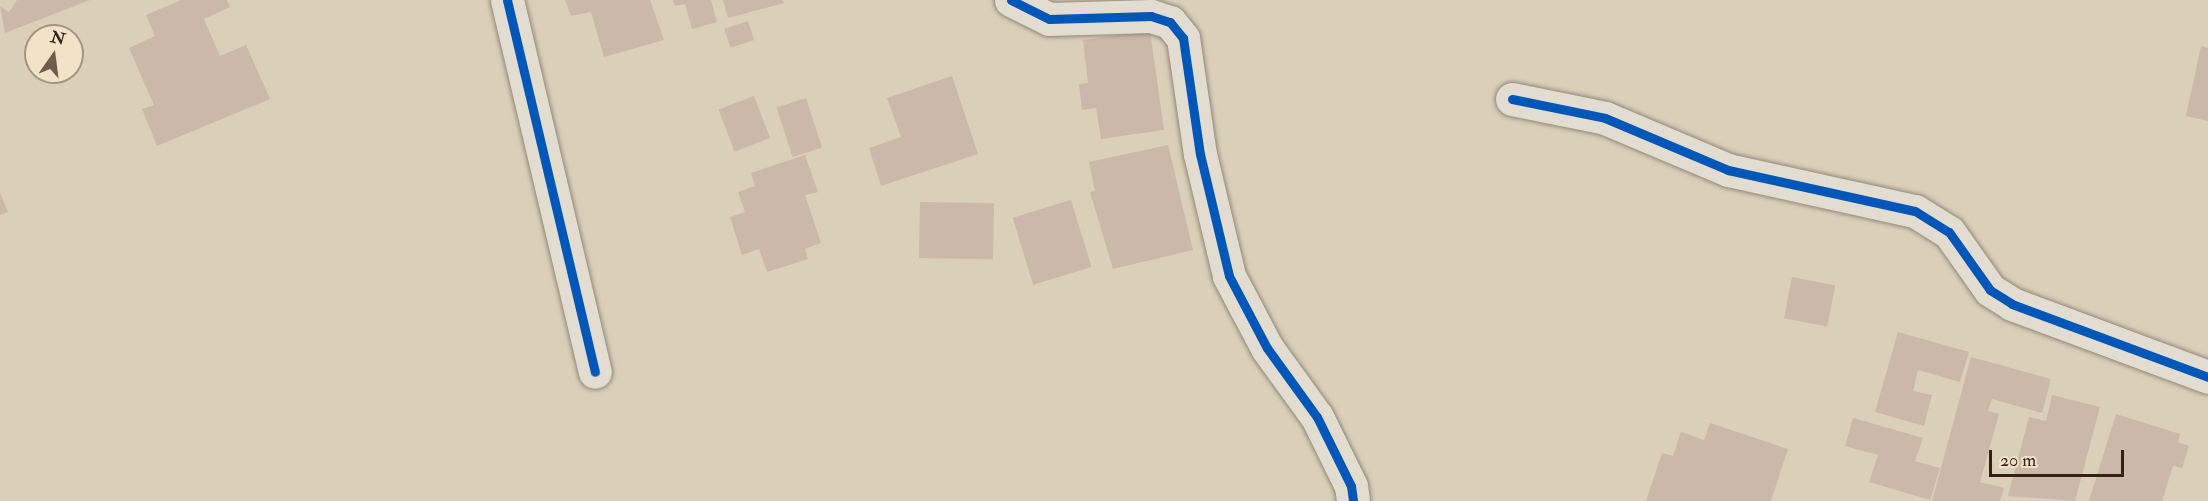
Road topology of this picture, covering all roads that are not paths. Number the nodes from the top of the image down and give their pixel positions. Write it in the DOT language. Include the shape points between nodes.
graph roads {
  1 [pos="507,0"];
  2 [pos="1011,0"];
  3 [pos="1512,99"];
  4 [pos="595,372"];
  5 [pos="2208,377"];
  6 [pos="1353,501"];
  1 -- 4 [label="street"];
  2 -- 6 [label="street" via="1050,19 1151,16 1170,22 1183,38 1200,154 1229,276 1267,348 1317,417 1351,486"];
  3 -- 5 [label="street" via="1605,118 1728,170 1914,212 1949,232 1990,290 2012,304"];
}
